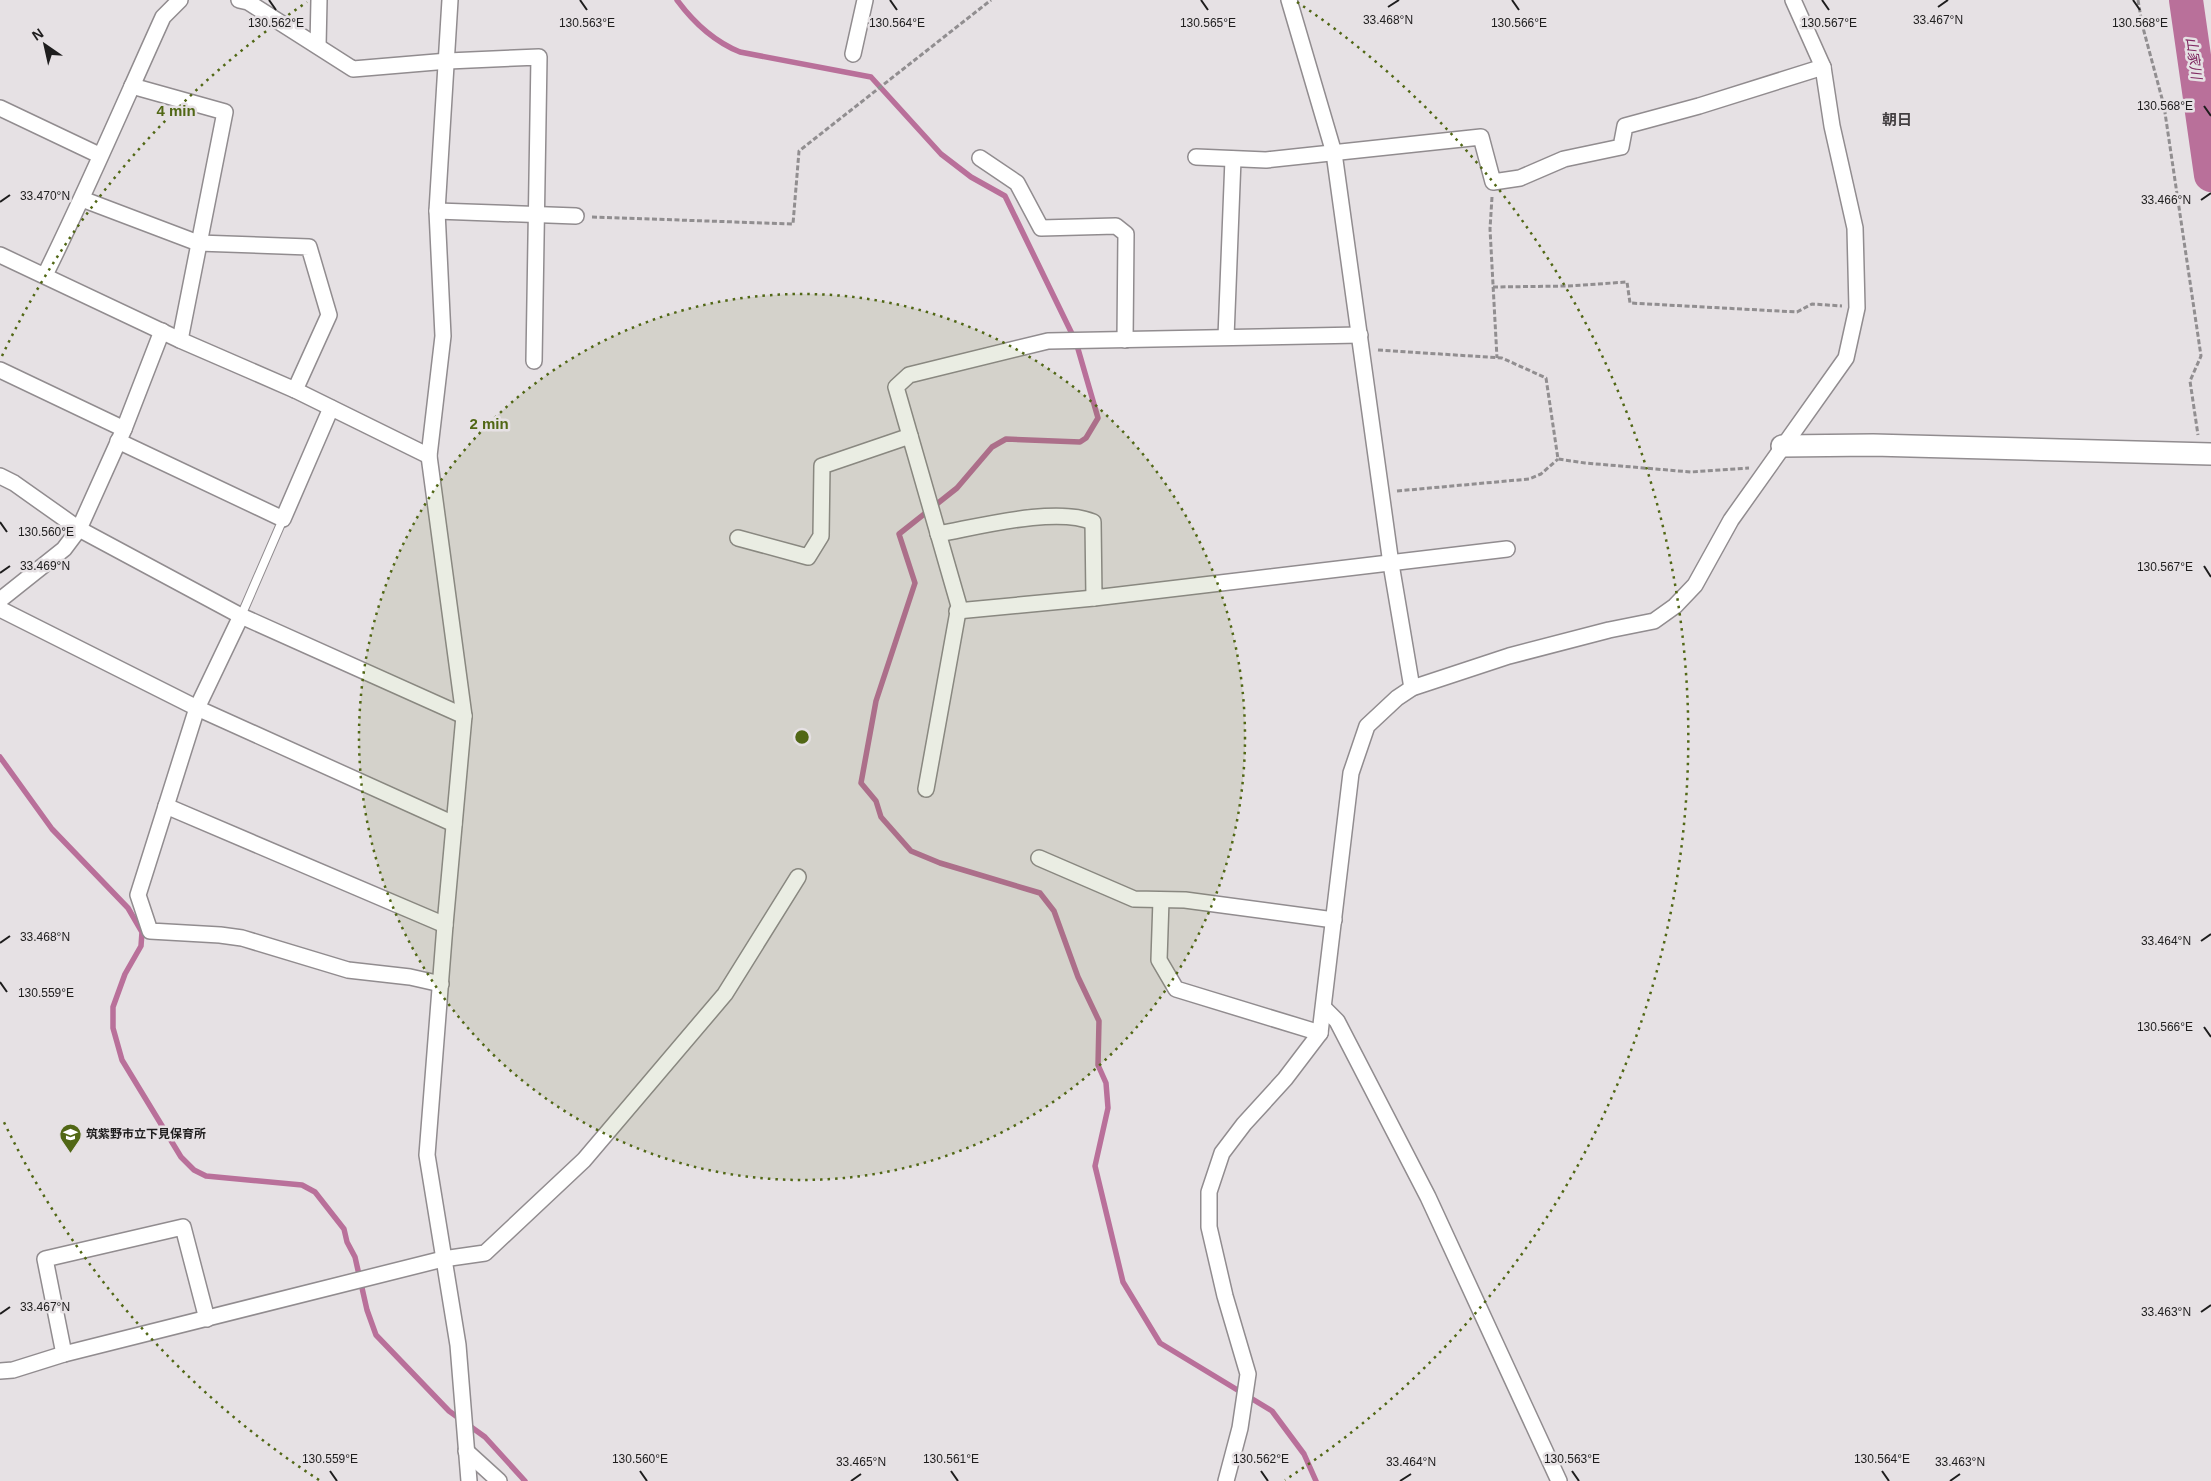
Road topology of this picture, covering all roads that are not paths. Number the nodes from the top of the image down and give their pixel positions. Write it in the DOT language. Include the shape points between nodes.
graph roads {
  1 [pos="180,0"];
  2 [pos="240,0"];
  3 [pos="319,0"];
  4 [pos="450,0"];
  5 [pos="865,0"];
  6 [pos="1289,0"];
  7 [pos="1793,0"];
  8 [pos="318,46"];
  9 [pos="853,54"];
  10 [pos="448,61"];
  11 [pos="1823,67"];
  12 [pos="132,86"];
  13 [pos="0,108"];
  14 [pos="1334,153"];
  15 [pos="99,155"];
  16 [pos="1196,157"];
  17 [pos="980,158"];
  18 [pos="1233,158"];
  19 [pos="82,199"];
  20 [pos="437,210"];
  21 [pos="536,214"];
  22 [pos="576,216"];
  23 [pos="198,243"];
  24 [pos="0,254"];
  25 [pos="46,275"];
  26 [pos="162,331"];
  27 [pos="1226,337"];
  28 [pos="180,340"];
  29 [pos="1125,340"];
  30 [pos="1361,342"];
  31 [pos="534,361"];
  32 [pos="0,370"];
  33 [pos="295,390"];
  34 [pos="331,408"];
  35 [pos="121,435"];
  36 [pos="910,436"];
  37 [pos="1782,446"];
  38 [pos="2206,454"];
  39 [pos="429,456"];
  40 [pos="0,476"];
  41 [pos="283,519"];
  42 [pos="79,529"];
  43 [pos="938,534"];
  44 [pos="738,538"];
  45 [pos="1507,549"];
  46 [pos="1391,564"];
  47 [pos="1094,598"];
  48 [pos="0,600"];
  49 [pos="0,609"];
  50 [pos="958,611"];
  51 [pos="241,616"];
  52 [pos="1412,688"];
  53 [pos="197,708"];
  54 [pos="464,716"];
  55 [pos="926,789"];
  56 [pos="166,806"];
  57 [pos="454,824"];
  58 [pos="1039,858"];
  59 [pos="798,877"];
  60 [pos="1161,900"];
  61 [pos="1334,920"];
  62 [pos="445,925"];
  63 [pos="441,984"];
  64 [pos="1324,1008"];
  65 [pos="1320,1033"];
  66 [pos="443,1259"];
  67 [pos="207,1319"];
  68 [pos="64,1354"];
  69 [pos="0,1371"];
  70 [pos="466,1451"];
  71 [pos="468,1481"];
  72 [pos="498,1481"];
  73 [pos="1226,1481"];
  74 [pos="1559,1481"];
  1 -- 12 [label="street" via="163,17"];
  2 -- 8 [label="street"];
  3 -- 8 [label="street"];
  4 -- 10 [label="street"];
  5 -- 9 [label="street"];
  6 -- 14 [label="street"];
  7 -- 11 [label="street"];
  8 -- 10 [label="street" via="354,69"];
  10 -- 20 [label="street"];
  10 -- 21 [label="street" via="540,57"];
  11 -- 14 [label="street" via="1625,126 1621,147 1564,159 1520,178 1493,182 1481,137"];
  11 -- 37 [label="street" via="1832,126 1855,228 1857,308 1846,358"];
  12 -- 15 [label="street"];
  12 -- 23 [label="street" via="225,112"];
  13 -- 15 [label="street"];
  14 -- 18 [label="street" via="1266,160"];
  14 -- 30 [label="street"];
  15 -- 19 [label="street"];
  16 -- 18 [label="street"];
  17 -- 29 [label="street" via="1016,183 1041,228 1116,226 1126,234"];
  18 -- 27 [label="street"];
  19 -- 23 [label="street"];
  19 -- 25 [label="street"];
  20 -- 21 [label="street"];
  20 -- 39 [label="street" via="443,336"];
  21 -- 22 [label="street"];
  21 -- 31 [label="street"];
  23 -- 28 [label="street"];
  23 -- 33 [label="street" via="310,247 329,314"];
  24 -- 25 [label="street"];
  25 -- 26 [label="street"];
  26 -- 28 [label="street"];
  26 -- 35 [label="street"];
  27 -- 29 [label="street"];
  27 -- 30 [label="street"];
  28 -- 33 [label="street"];
  29 -- 36 [label="street" via="1048,341 909,375 896,387"];
  30 -- 46 [label="street"];
  32 -- 35 [label="street"];
  33 -- 34 [label="street"];
  34 -- 39 [label="street"];
  34 -- 41 [label="street"];
  35 -- 41 [label="street"];
  35 -- 42 [label="street"];
  36 -- 43 [label="street"];
  36 -- 44 [label="street" via="822,466 821,536 808,557"];
  37 -- 38 [label="street" via="1873,445"];
  37 -- 52 [label="street" via="1768,471 1731,520 1695,586 1654,621 1509,656"];
  39 -- 54 [label="street"];
  40 -- 42 [label="street"];
  41 -- 51 [label="lane"];
  42 -- 48 [label="street" via="64,548"];
  42 -- 51 [label="street"];
  43 -- 47 [label="street" via="1037,517 1082,517 1093,522"];
  43 -- 50 [label="street"];
  45 -- 46 [label="street"];
  46 -- 47 [label="street"];
  46 -- 52 [label="street"];
  47 -- 50 [label="street"];
  49 -- 53 [label="street"];
  50 -- 55 [label="street"];
  51 -- 53 [label="street"];
  51 -- 54 [label="street"];
  52 -- 61 [label="street" via="1367,726 1351,772"];
  53 -- 56 [label="street"];
  53 -- 57 [label="street"];
  54 -- 57 [label="street"];
  56 -- 62 [label="street"];
  56 -- 63 [label="street" via="138,895 150,931 242,938 348,970"];
  57 -- 62 [label="street"];
  58 -- 60 [label="street" via="1134,899"];
  59 -- 66 [label="street" via="725,994 584,1160 485,1253"];
  60 -- 61 [label="street" via="1185,900"];
  60 -- 65 [label="street" via="1159,960 1176,989"];
  61 -- 64 [label="street"];
  62 -- 63 [label="street"];
  63 -- 66 [label="street" via="428,1155"];
  64 -- 65 [label="street"];
  64 -- 74 [label="street" via="1337,1022 1428,1197"];
  65 -- 73 [label="street" via="1222,1154 1209,1192 1209,1227 1248,1374 1240,1428"];
  66 -- 67 [label="street"];
  66 -- 70 [label="street" via="458,1345"];
  67 -- 68 [label="street"];
  67 -- 68 [label="street" via="183,1228 45,1259"];
  68 -- 69 [label="street"];
  70 -- 71 [label="street"];
  70 -- 72 [label="street"];
}
